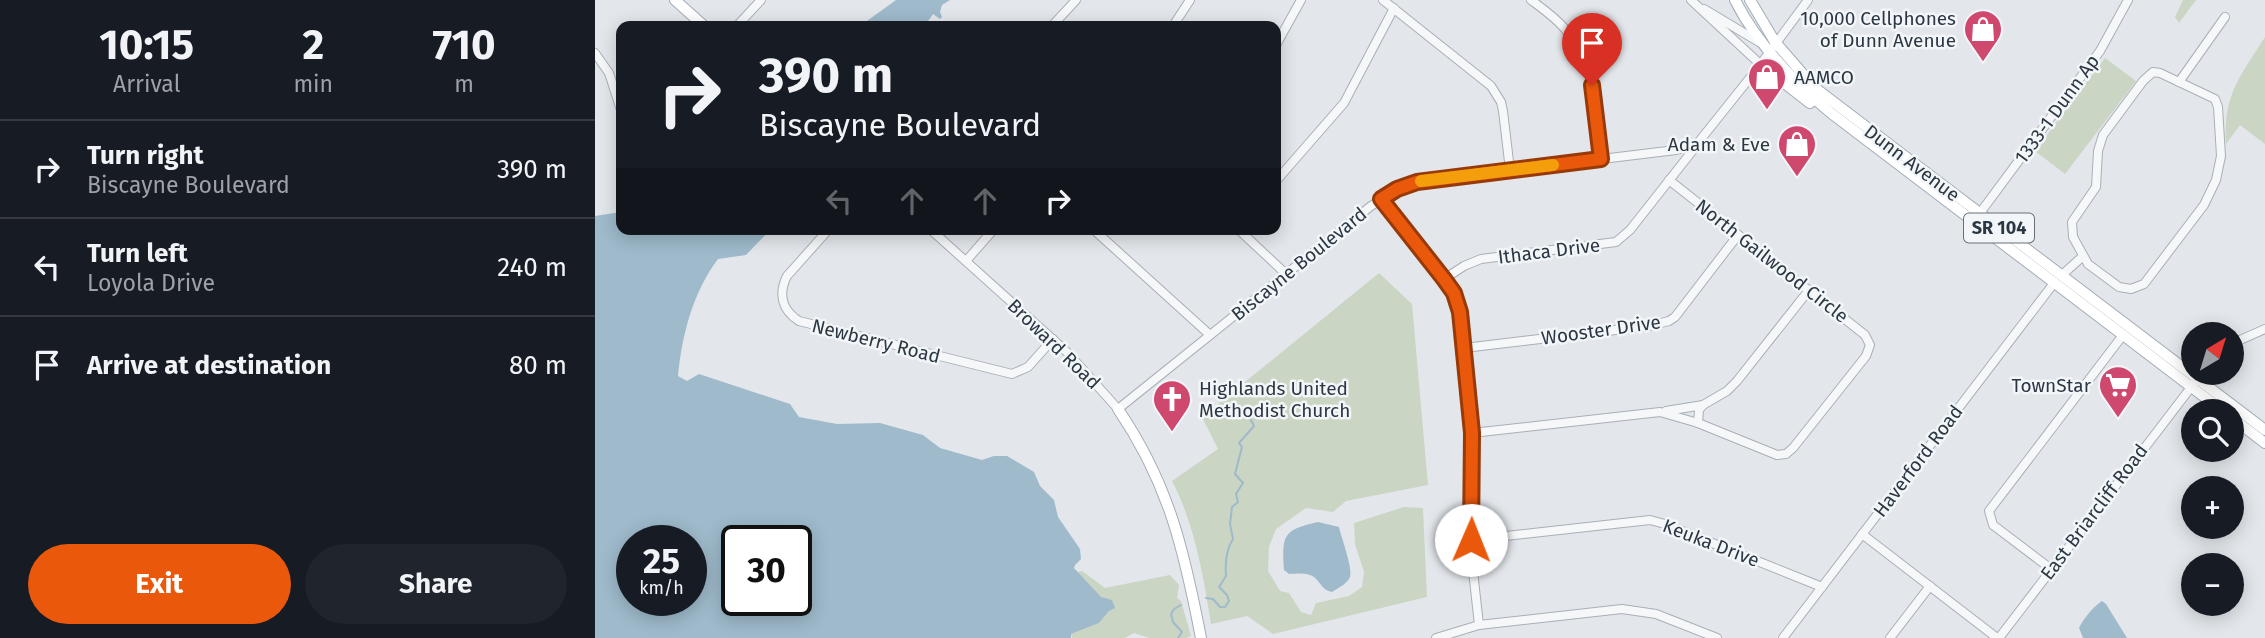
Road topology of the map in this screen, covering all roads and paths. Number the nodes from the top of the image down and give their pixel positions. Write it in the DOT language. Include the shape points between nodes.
graph roads {
  1 [pos="675,0"];
  2 [pos="761,0"];
  3 [pos="1076,0"];
  4 [pos="1190,0"];
  5 [pos="1301,0"];
  6 [pos="1383,0"];
  7 [pos="1531,0"];
  8 [pos="1735,0"];
  9 [pos="1750,0"];
  10 [pos="1808,0"];
  11 [pos="2125,1"];
  12 [pos="1693,2"];
  13 [pos="1394,8"];
  14 [pos="2225,17"];
  15 [pos="698,21"];
  16 [pos="742,21"];
  17 [pos="1057,21"];
  18 [pos="1176,21"];
  19 [pos="1281,36"];
  20 [pos="1772,47"];
  21 [pos="595,53"];
  22 [pos="1760,64"];
  23 [pos="2179,82"];
  24 [pos="616,95"];
  25 [pos="1851,130"];
  26 [pos="1867,141"];
  27 [pos="1697,144"];
  28 [pos="1894,149"];
  29 [pos="1601,159"];
  30 [pos="1510,170"];
  31 [pos="1281,175"];
  32 [pos="1669,180"];
  33 [pos="1381,199"];
  34 [pos="1955,208"];
  35 [pos="1980,213"];
  36 [pos="824,235"];
  37 [pos="937,235"];
  38 [pos="989,235"];
  39 [pos="1100,235"];
  40 [pos="1244,235"];
  41 [pos="1738,235"];
  42 [pos="2083,256"];
  43 [pos="966,261"];
  44 [pos="1286,274"];
  45 [pos="2043,275"];
  46 [pos="2062,275"];
  47 [pos="1444,279"];
  48 [pos="2054,283"];
  49 [pos="2077,287"];
  50 [pos="1809,290"];
  51 [pos="2265,330"];
  52 [pos="1210,335"];
  53 [pos="2123,335"];
  54 [pos="1053,339"];
  55 [pos="2244,339"];
  56 [pos="1464,348"];
  57 [pos="2181,361"];
  58 [pos="2212,385"];
  59 [pos="2190,387"];
  60 [pos="2206,399"];
  61 [pos="1703,405"];
  62 [pos="1118,409"];
  63 [pos="1660,412"];
  64 [pos="1698,423"];
  65 [pos="2244,427"];
  66 [pos="2265,430"];
  67 [pos="1472,433"];
  68 [pos="2265,443"];
  69 [pos="1862,534"];
  70 [pos="1471,540"];
  71 [pos="2051,569"];
  72 [pos="1930,586"];
  73 [pos="1822,587"];
  74 [pos="1479,625"];
  75 [pos="1201,638"];
  76 [pos="1436,638"];
  77 [pos="1717,638"];
  78 [pos="1783,638"];
  79 [pos="1890,638"];
  80 [pos="1998,638"];
  1 -- 15 [label="main road"];
  2 -- 16 [label="street"];
  3 -- 17 [label="street"];
  4 -- 18 [label="street"];
  5 -- 19 [label="street"];
  6 -- 13 [label="street"];
  7 -- 29 [label="street" via="1565,28 1586,64"];
  8 -- 20 [label="main road, Dunn Avenue / SR 104" via="1750,28"];
  9 -- 20 [label="main road, Dunn Avenue / SR 104"];
  10 -- 20 [label="street"];
  11 -- 35 [label="street, 1333-1 Dunn Ap" via="2100,51"];
  12 -- 20 [label="street"];
  12 -- 22 [label="street"];
  13 -- 30 [label="street" via="1491,86 1501,102"];
  13 -- 31 [label="street" via="1344,103"];
  14 -- 23 [label="street"];
  20 -- 22 [label="street"];
  20 -- 25 [label="main road, Dunn Avenue / SR 104" via="1806,92"];
  20 -- 28 [label="main road, Dunn Avenue / SR 104" via="1815,89"];
  21 -- 24 [label="street"];
  22 -- 25 [label="main road"];
  22 -- 27 [label="street"];
  23 -- 42 [label="street" via="2160,73 2149,74 2103,135 2096,187 2072,222 2073,237"];
  23 -- 42 [label="street" via="2215,99 2218,107 2221,156 2210,194 2148,281 2138,287 2115,285"];
  25 -- 26 [label="main road, Dunn Avenue / SR 104"];
  26 -- 28 [label="main road"];
  26 -- 34 [label="main road, Dunn Avenue / SR 104"];
  27 -- 29 [label="street, Biscayne Boulevard"];
  27 -- 32 [label="street, Ithaca Drive"];
  28 -- 35 [label="main road, Dunn Avenue / SR 104"];
  29 -- 30 [label="street, Biscayne Boulevard"];
  30 -- 33 [label="street, Biscayne Boulevard" via="1417,182"];
  32 -- 41 [label="street, North Gailwood Circle"];
  32 -- 47 [label="street, Ithaca Drive" via="1616,242 1481,260"];
  33 -- 44 [label="street, Biscayne Boulevard"];
  33 -- 47 [label="street"];
  34 -- 35 [label="main road"];
  34 -- 45 [label="main road, Dunn Avenue / SR 104"];
  35 -- 46 [label="main road, Dunn Avenue / SR 104"];
  36 -- 54 [label="street, Newberry Road" via="784,282 783,302 799,321 1012,374 1028,367"];
  37 -- 43 [label="street, Broward Road"];
  38 -- 43 [label="street"];
  39 -- 52 [label="street"];
  40 -- 44 [label="street"];
  41 -- 50 [label="street, North Gailwood Circle"];
  41 -- 56 [label="street, Wooster Drive" via="1669,321"];
  42 -- 46 [label="street"];
  43 -- 54 [label="street, Broward Road"];
  44 -- 52 [label="street, Biscayne Boulevard"];
  45 -- 46 [label="main road"];
  45 -- 48 [label="main road, Dunn Avenue / SR 104"];
  46 -- 49 [label="main road, Dunn Avenue / SR 104"];
  47 -- 56 [label="street" via="1457,301"];
  48 -- 49 [label="main road"];
  48 -- 53 [label="main road, Dunn Avenue / SR 104"];
  48 -- 69 [label="street, Haverford Road"];
  49 -- 57 [label="main road, Dunn Avenue / SR 104"];
  50 -- 61 [label="street" via="1737,381"];
  50 -- 64 [label="street, North Gailwood Circle" via="1870,345 1793,448 1777,456"];
  51 -- 55 [label="street"];
  52 -- 62 [label="street, Biscayne Boulevard"];
  53 -- 59 [label="main road, Dunn Avenue / SR 104"];
  53 -- 71 [label="street" via="1990,511 1993,525"];
  54 -- 62 [label="street, Broward Road"];
  56 -- 67 [label="street"];
  58 -- 66 [label="main road, Dunn Avenue / SR 104"];
  59 -- 60 [label="main road, Dunn Avenue / SR 104"];
  59 -- 71 [label="street, East Briarcliff Road"];
  61 -- 63 [label="street"];
  61 -- 64 [label="street"];
  62 -- 75 [label="main road, Broward Road" via="1168,501"];
  63 -- 64 [label="street"];
  63 -- 67 [label="street"];
  65 -- 68 [label="main road"];
  67 -- 70 [label="street"];
  69 -- 72 [label="street"];
  69 -- 73 [label="street, Haverford Road"];
  70 -- 73 [label="street, Keuka Drive" via="1650,520"];
  70 -- 74 [label="street"];
  71 -- 80 [label="street, East Briarcliff Road"];
  72 -- 79 [label="street"];
  72 -- 80 [label="street"];
  73 -- 78 [label="street, Haverford Road"];
  74 -- 76 [label="street"];
  74 -- 77 [label="street" via="1633,609"];
}
